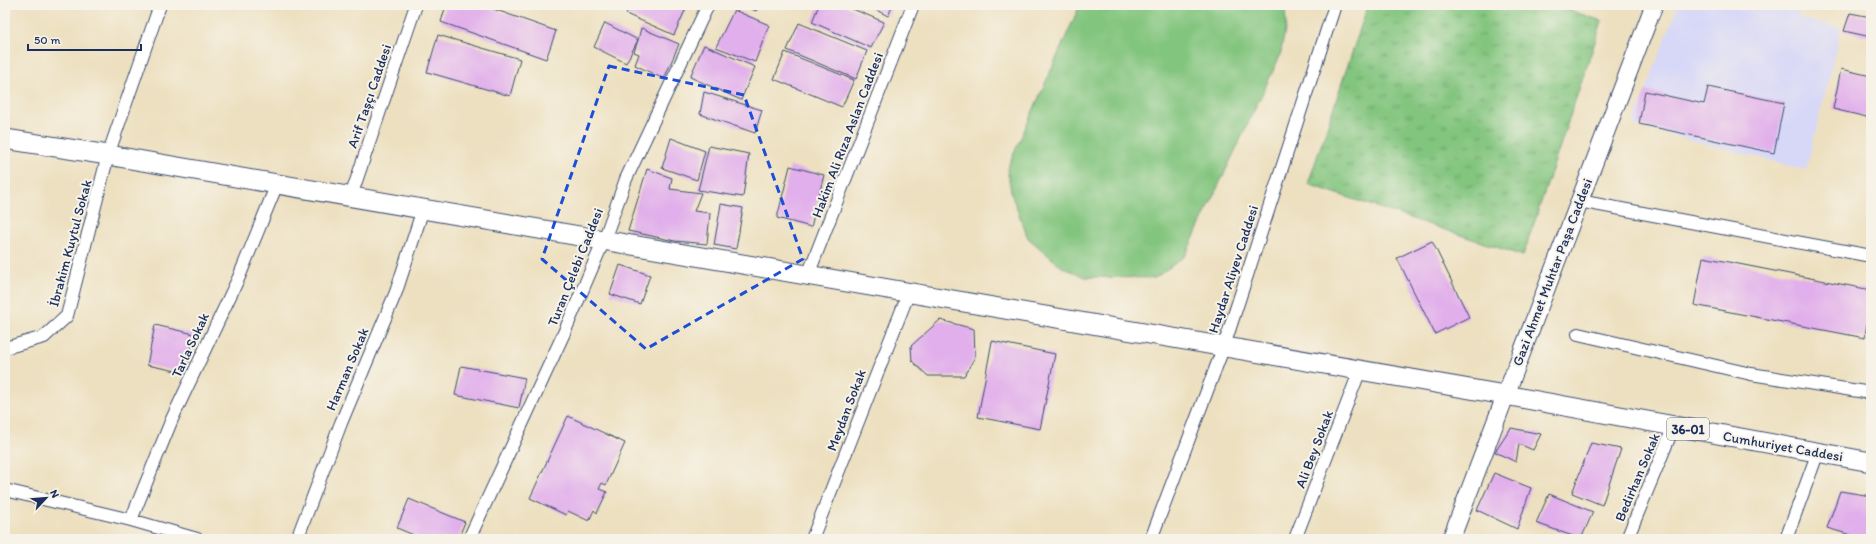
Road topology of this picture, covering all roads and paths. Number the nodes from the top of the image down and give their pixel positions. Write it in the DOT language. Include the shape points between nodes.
graph roads {
  1 [pos="160,5"];
  2 [pos="416,5"];
  3 [pos="708,5"];
  4 [pos="913,5"];
  5 [pos="1335,5"];
  6 [pos="1654,5"];
  7 [pos="5,139"];
  8 [pos="108,155"];
  9 [pos="277,184"];
  10 [pos="351,196"];
  11 [pos="1579,201"];
  12 [pos="423,209"];
  13 [pos="604,240"];
  14 [pos="1871,256"];
  15 [pos="808,275"];
  16 [pos="909,292"];
  17 [pos="1578,334"];
  18 [pos="1224,346"];
  19 [pos="5,348"];
  20 [pos="1360,370"];
  21 [pos="1871,393"];
  22 [pos="1505,395"];
  23 [pos="1674,426"];
  24 [pos="1818,452"];
  25 [pos="1871,462"];
  26 [pos="5,490"];
  27 [pos="130,520"];
  28 [pos="197,539"];
  29 [pos="297,539"];
  30 [pos="469,539"];
  31 [pos="812,539"];
  32 [pos="1151,539"];
  33 [pos="1295,539"];
  34 [pos="1451,539"];
  35 [pos="1627,539"];
  36 [pos="1786,539"];
  1 -- 8 [label="street, İbrahim Kuytul Sokak"];
  2 -- 10 [label="street, Arif Taşçı Caddesi"];
  3 -- 13 [label="street, Turan Çelebi Caddesi" via="626,179"];
  4 -- 15 [label="street, Hakim Ali Rıza Aslan Caddesi"];
  5 -- 18 [label="street, Haydar Aliyev Caddesi"];
  6 -- 11 [label="main road, Gazi Ahmet Muhtar Paşa Caddesi"];
  7 -- 8 [label="main road, Cumhuriyet Caddesi"];
  8 -- 9 [label="main road, Cumhuriyet Caddesi"];
  8 -- 19 [label="street, İbrahim Kuytul Sokak" via="67,316 44,337"];
  9 -- 10 [label="main road, Cumhuriyet Caddesi"];
  9 -- 27 [label="street, Tarla Sokak" via="239,277 172,419"];
  10 -- 12 [label="main road, Cumhuriyet Caddesi"];
  11 -- 14 [label="street"];
  11 -- 22 [label="main road, Gazi Ahmet Muhtar Paşa Caddesi"];
  12 -- 13 [label="main road, Cumhuriyet Caddesi"];
  12 -- 29 [label="street, Harman Sokak" via="396,292 341,423"];
  13 -- 15 [label="main road, Cumhuriyet Caddesi"];
  13 -- 30 [label="street, Turan Çelebi Caddesi"];
  15 -- 16 [label="main road, Cumhuriyet Caddesi"];
  16 -- 18 [label="main road, Cumhuriyet Caddesi"];
  16 -- 31 [label="street, Meydan Sokak"];
  17 -- 21 [label="street" via="1751,374"];
  18 -- 20 [label="main road, Cumhuriyet Caddesi"];
  18 -- 32 [label="street, Haydar Aliyev Caddesi"];
  20 -- 22 [label="main road, Cumhuriyet Caddesi"];
  20 -- 33 [label="street, Ali Bey Sokak"];
  22 -- 23 [label="main road, Cumhuriyet Caddesi / 36-01"];
  22 -- 34 [label="main road, Gazi Ahmet Muhtar Paşa Caddesi"];
  23 -- 24 [label="main road, Cumhuriyet Caddesi / 36-01"];
  23 -- 35 [label="street, Bedirhan Sokak"];
  24 -- 25 [label="main road, Cumhuriyet Caddesi / 36-01"];
  24 -- 36 [label="street"];
  26 -- 27 [label="street"];
  27 -- 28 [label="street"];
}
